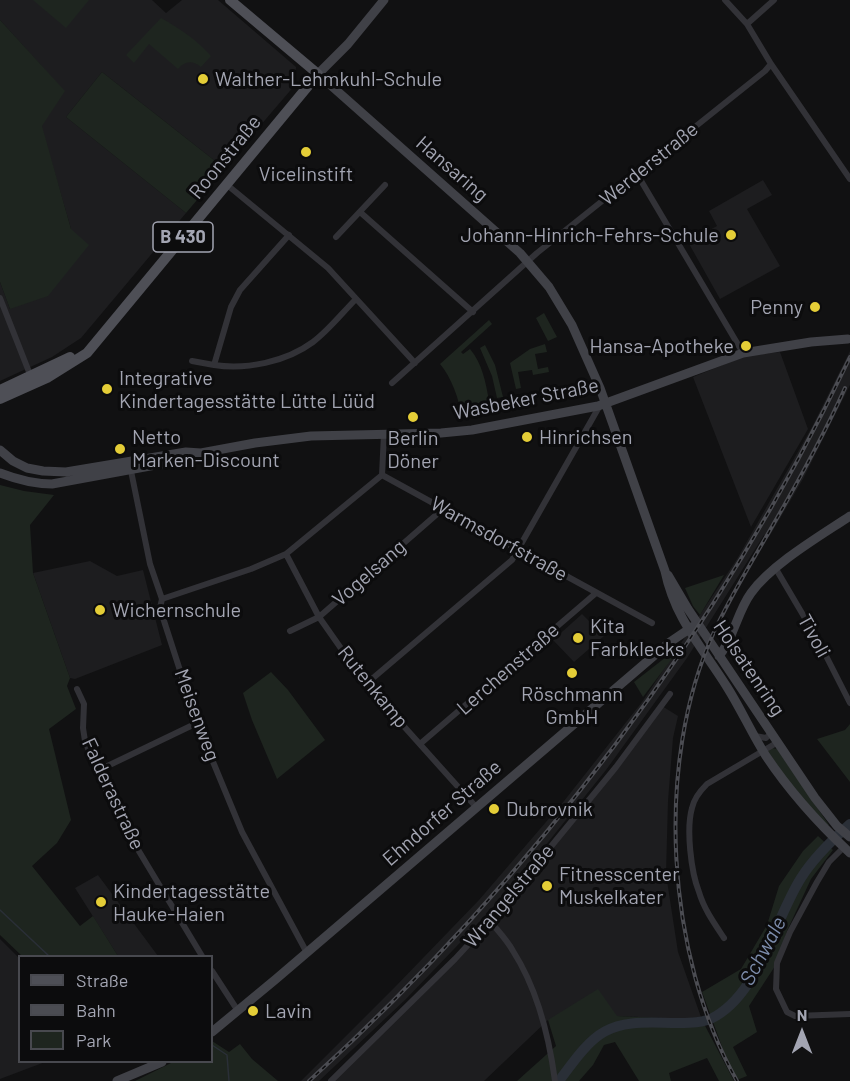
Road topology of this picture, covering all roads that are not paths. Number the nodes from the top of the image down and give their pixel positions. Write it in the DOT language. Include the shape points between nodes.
graph roads {
  1 [pos="230,0"];
  2 [pos="384,0"];
  3 [pos="725,0"];
  4 [pos="774,0"];
  5 [pos="747,24"];
  6 [pos="771,64"];
  7 [pos="318,74"];
  8 [pos="638,174"];
  9 [pos="850,179"];
  10 [pos="226,184"];
  11 [pos="385,185"];
  12 [pos="360,212"];
  13 [pos="290,235"];
  14 [pos="336,237"];
  15 [pos="528,261"];
  16 [pos="0,298"];
  17 [pos="356,299"];
  18 [pos="472,312"];
  19 [pos="850,329"];
  20 [pos="849,339"];
  21 [pos="96,341"];
  22 [pos="743,353"];
  23 [pos="192,361"];
  24 [pos="415,363"];
  25 [pos="214,365"];
  26 [pos="31,376"];
  27 [pos="392,383"];
  28 [pos="0,390"];
  29 [pos="0,399"];
  30 [pos="605,404"];
  31 [pos="384,434"];
  32 [pos="1,454"];
  33 [pos="130,466"];
  34 [pos="0,473"];
  35 [pos="382,475"];
  36 [pos="444,508"];
  37 [pos="850,516"];
  38 [pos="518,550"];
  39 [pos="286,554"];
  40 [pos="776,569"];
  41 [pos="665,571"];
  42 [pos="596,593"];
  43 [pos="162,599"];
  44 [pos="319,617"];
  45 [pos="652,623"];
  46 [pos="698,623"];
  47 [pos="688,629"];
  48 [pos="290,631"];
  49 [pos="719,656"];
  50 [pos="366,684"];
  51 [pos="77,689"];
  52 [pos="670,694"];
  53 [pos="850,703"];
  54 [pos="197,723"];
  55 [pos="771,733"];
  56 [pos="755,736"];
  57 [pos="778,742"];
  58 [pos="420,744"];
  59 [pos="763,751"];
  60 [pos="97,771"];
  61 [pos="477,808"];
  62 [pos="849,836"];
  63 [pos="845,848"];
  64 [pos="490,921"];
  65 [pos="724,938"];
  66 [pos="307,953"];
  67 [pos="201,955"];
  68 [pos="213,973"];
  69 [pos="238,1011"];
  70 [pos="850,1014"];
  71 [pos="213,1031"];
  72 [pos="160,1063"];
  73 [pos="554,1078"];
  74 [pos="117,1081"];
  75 [pos="331,1081"];
  1 -- 7 [label="main road, Hansaring"];
  2 -- 7 [label="street, Roonstraße"];
  3 -- 5 [label="street"];
  4 -- 5 [label="street"];
  5 -- 6 [label="street"];
  6 -- 8 [label="street, Werderstraße"];
  6 -- 9 [label="street"];
  7 -- 10 [label="main road, Roonstraße / B 430"];
  7 -- 15 [label="street, Hansaring"];
  8 -- 15 [label="street, Werderstraße"];
  8 -- 22 [label="street"];
  10 -- 13 [label="street"];
  10 -- 21 [label="main road, Roonstraße / B 430"];
  11 -- 12 [label="street"];
  12 -- 14 [label="street"];
  12 -- 18 [label="street"];
  13 -- 17 [label="street"];
  13 -- 25 [label="street" via="240,290"];
  15 -- 18 [label="street, Werderstraße"];
  15 -- 30 [label="street, Hansaring" via="563,309"];
  16 -- 26 [label="street"];
  17 -- 24 [label="street"];
  17 -- 25 [label="street" via="304,348 261,364"];
  18 -- 24 [label="street, Werderstraße"];
  19 -- 20 [label="street"];
  20 -- 22 [label="street, Wasbeker Straße"];
  21 -- 26 [label="main road, Roonstraße / B 430"];
  21 -- 29 [label="main road, Roonstraße / B 430" via="75,362"];
  22 -- 30 [label="street, Wasbeker Straße"];
  23 -- 25 [label="street"];
  24 -- 27 [label="street, Werderstraße"];
  26 -- 28 [label="main road, Roonstraße / B 430"];
  30 -- 31 [label="street, Wasbeker Straße" via="472,430"];
  30 -- 38 [label="street" via="599,407"];
  30 -- 41 [label="street, Hansaring"];
  31 -- 33 [label="street, Wasbeker Straße" via="301,437 186,452"];
  31 -- 35 [label="street"];
  32 -- 33 [label="street, Wasbeker Straße" via="20,465 43,471"];
  33 -- 34 [label="street, Wasbeker Straße" via="52,484 37,484"];
  33 -- 43 [label="street, Meisenweg" via="150,564"];
  35 -- 36 [label="street, Warmsdorfstraße"];
  35 -- 39 [label="street"];
  36 -- 38 [label="street, Warmsdorfstraße"];
  36 -- 44 [label="street, Vogelsang"];
  37 -- 40 [label="street"];
  38 -- 42 [label="street, Warmsdorfstraße"];
  38 -- 50 [label="street" via="512,560"];
  39 -- 43 [label="street"];
  39 -- 44 [label="street, Rutenkamp"];
  40 -- 49 [label="street" via="748,597"];
  40 -- 53 [label="street, Tivoli"];
  41 -- 46 [label="street, Hansaring"];
  41 -- 47 [label="street, Hansaring" via="669,591"];
  42 -- 45 [label="street, Warmsdorfstraße"];
  42 -- 58 [label="street, Lerchenstraße"];
  43 -- 54 [label="street, Meisenweg" via="160,608"];
  44 -- 48 [label="street, Vogelsang"];
  44 -- 50 [label="street, Rutenkamp"];
  46 -- 47 [label="street, Ehndorfer Straße"];
  46 -- 49 [label="street, Holsatenring"];
  47 -- 56 [label="street, Holsatenring"];
  47 -- 61 [label="street, Ehndorfer Straße"];
  49 -- 55 [label="street, Holsatenring"];
  50 -- 58 [label="street, Rutenkamp"];
  51 -- 60 [label="street, Falderastraße" via="84,704 85,741"];
  52 -- 64 [label="street, Wrangelstraße" via="616,768"];
  54 -- 60 [label="street"];
  54 -- 66 [label="street, Meisenweg" via="242,832"];
  55 -- 56 [label="street, Holsatenring" via="766,738"];
  55 -- 57 [label="street, Holsatenring"];
  56 -- 59 [label="street, Holsatenring"];
  57 -- 59 [label="street, Holsatenring"];
  57 -- 62 [label="street, Holsatenring" via="815,798"];
  58 -- 61 [label="street, Rutenkamp"];
  59 -- 63 [label="street, Holsatenring" via="807,812"];
  59 -- 65 [label="street" via="707,784 695,798 690,816 695,880 702,901"];
  60 -- 67 [label="street, Falderastraße" via="125,828"];
  61 -- 66 [label="street, Ehndorfer Straße"];
  63 -- 70 [label="street" via="829,862 790,932 777,963 776,989 787,1012 795,1016"];
  64 -- 73 [label="street" via="513,951 528,980 542,1016"];
  64 -- 75 [label="street, Wrangelstraße"];
  66 -- 69 [label="street, Ehndorfer Straße"];
  68 -- 69 [label="street"];
  69 -- 71 [label="street, Ehndorfer Straße"];
  72 -- 74 [label="street"];
}
